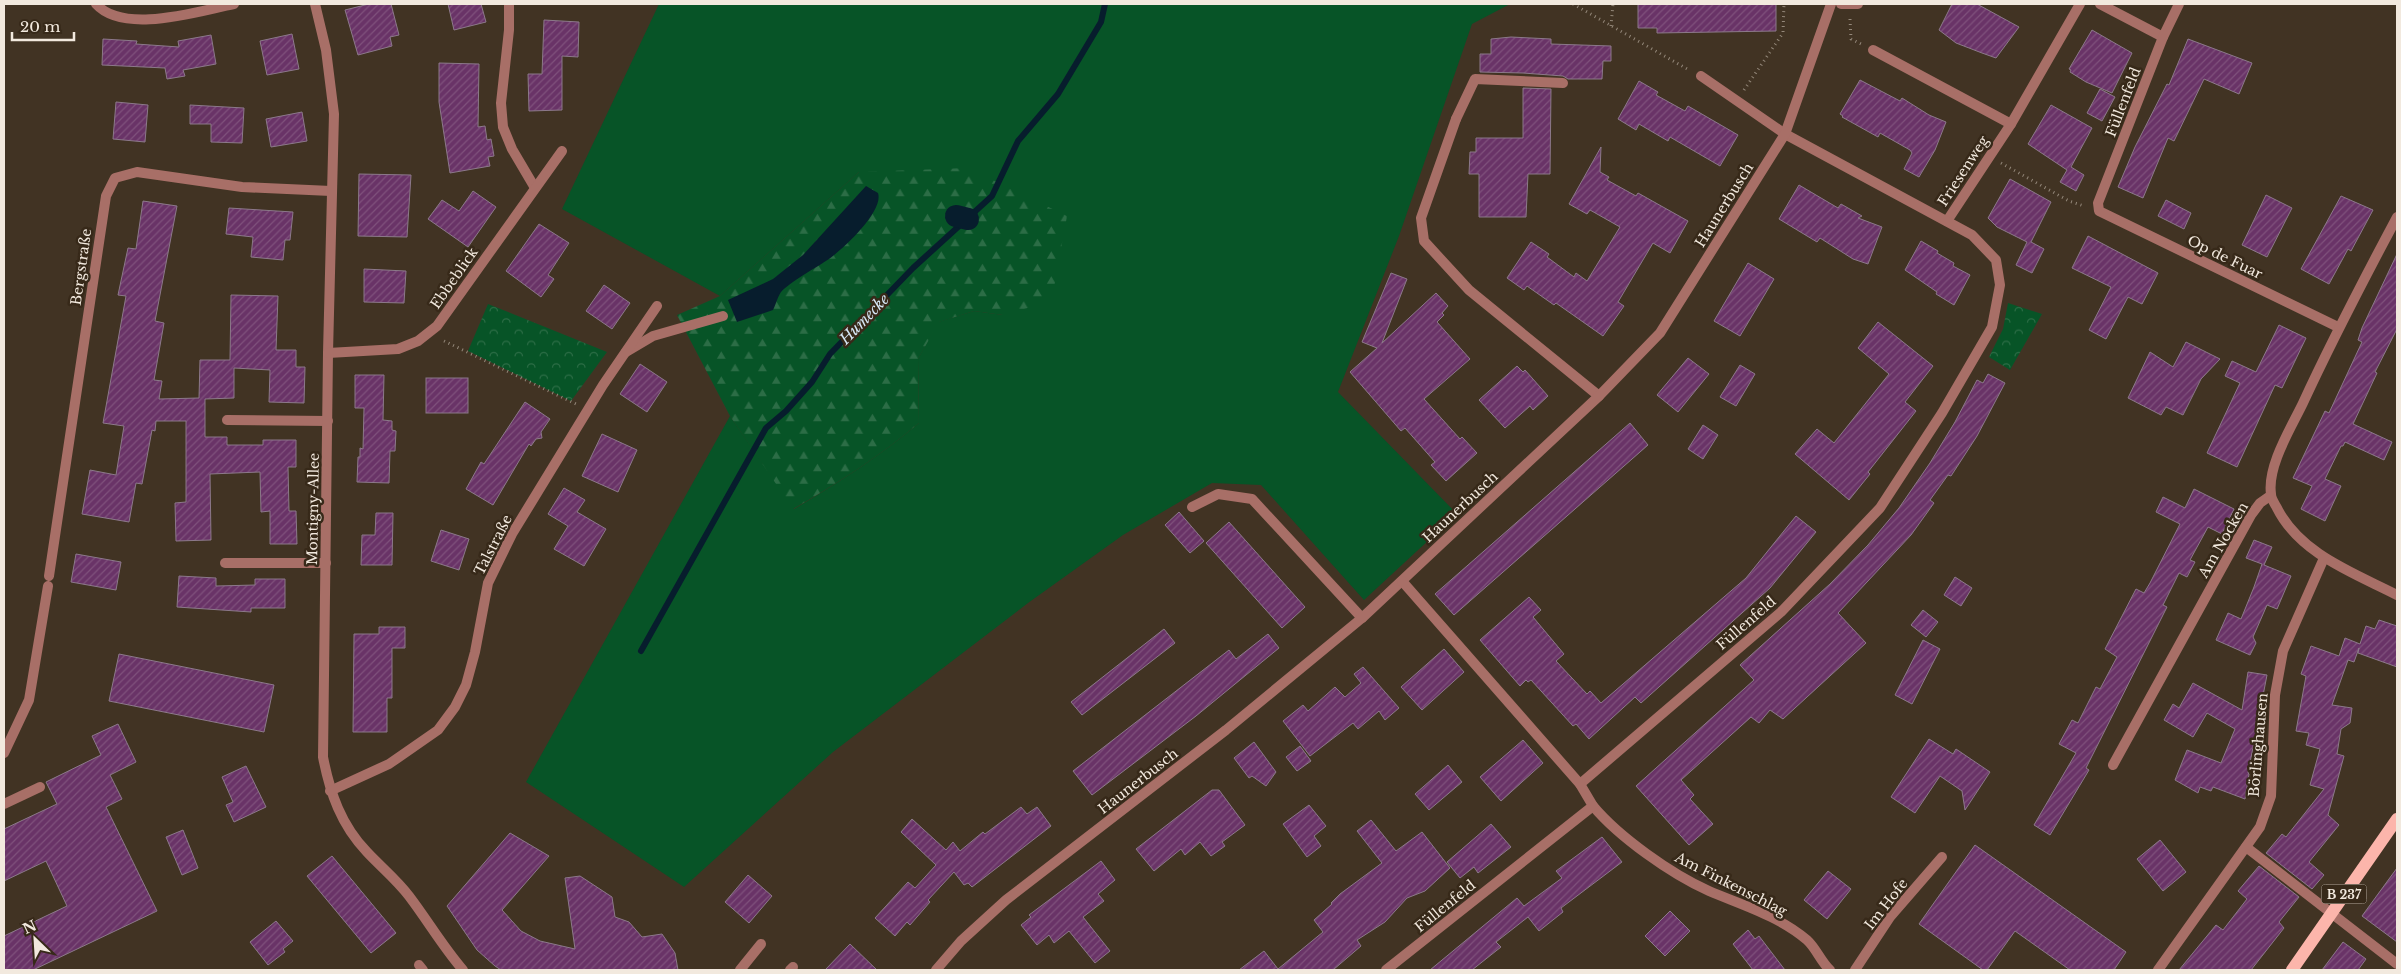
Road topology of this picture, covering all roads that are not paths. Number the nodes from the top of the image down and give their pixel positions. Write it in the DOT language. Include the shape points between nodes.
graph roads {
  1 [pos="96,4"];
  2 [pos="234,4"];
  3 [pos="315,4"];
  4 [pos="509,4"];
  5 [pos="1831,4"];
  6 [pos="1841,4"];
  7 [pos="1858,4"];
  8 [pos="2080,4"];
  9 [pos="2100,4"];
  10 [pos="2179,4"];
  11 [pos="2163,37"];
  12 [pos="1873,50"];
  13 [pos="1701,76"];
  14 [pos="1563,83"];
  15 [pos="2011,124"];
  16 [pos="1785,134"];
  17 [pos="562,151"];
  18 [pos="535,188"];
  19 [pos="331,191"];
  20 [pos="2099,211"];
  21 [pos="2397,218"];
  22 [pos="1947,221"];
  23 [pos="657,306"];
  24 [pos="723,316"];
  25 [pos="2338,327"];
  26 [pos="626,352"];
  27 [pos="328,353"];
  28 [pos="1598,396"];
  29 [pos="227,420"];
  30 [pos="328,421"];
  31 [pos="2270,496"];
  32 [pos="1192,507"];
  33 [pos="2324,558"];
  34 [pos="225,563"];
  35 [pos="326,563"];
  36 [pos="1402,581"];
  37 [pos="2397,594"];
  38 [pos="1362,618"];
  39 [pos="4,753"];
  40 [pos="2113,765"];
  41 [pos="1580,784"];
  42 [pos="40,787"];
  43 [pos="330,790"];
  44 [pos="4,804"];
  45 [pos="1593,806"];
  46 [pos="2397,819"];
  47 [pos="2246,847"];
  48 [pos="1942,857"];
  49 [pos="2331,914"];
  50 [pos="762,944"];
  51 [pos="2397,964"];
  52 [pos="463,970"];
  53 [pos="740,970"];
  54 [pos="936,970"];
  55 [pos="1386,970"];
  56 [pos="1830,970"];
  57 [pos="1855,970"];
  58 [pos="2158,970"];
  59 [pos="2292,970"];
  1 -- 2 [label="street" via="102,10 133,20 168,18"];
  3 -- 19 [label="street, Montigny-Allee" via="326,50 334,114"];
  4 -- 18 [label="street" via="501,103 503,127"];
  5 -- 16 [label="street, Haunerbusch"];
  6 -- 7 [label="street"];
  8 -- 15 [label="street, Friesenweg"];
  9 -- 11 [label="street"];
  10 -- 11 [label="street, Füllenfeld"];
  11 -- 20 [label="street, Füllenfeld" via="2098,203"];
  12 -- 15 [label="street"];
  13 -- 16 [label="street, Friesenweg"];
  14 -- 28 [label="street" via="1475,79 1456,119 1421,218 1424,241 1469,290"];
  15 -- 22 [label="street, Friesenweg"];
  16 -- 22 [label="street, Friesenweg"];
  16 -- 28 [label="street, Haunerbusch" via="1660,333"];
  17 -- 18 [label="street, Ebbeblick"];
  18 -- 27 [label="street, Ebbeblick" via="437,326 427,334 398,349"];
  19 -- 27 [label="street, Montigny-Allee"];
  19 -- 39 [label="street, Bergstraße" via="242,186 137,172 115,178 106,196 29,700"];
  20 -- 25 [label="street, Op de Fuar"];
  21 -- 25 [label="street"];
  22 -- 41 [label="street, Füllenfeld" via="1972,235 1996,260 2000,286 1992,327 1937,421 1880,508 1781,612"];
  23 -- 26 [label="street, Talstraße"];
  24 -- 26 [label="street" via="653,336"];
  25 -- 31 [label="street" via="2283,445 2272,473"];
  26 -- 43 [label="street, Talstraße" via="512,534 488,584 476,652 455,707 438,730 389,764"];
  27 -- 30 [label="street, Montigny-Allee"];
  28 -- 36 [label="street, Haunerbusch"];
  29 -- 30 [label="street"];
  30 -- 35 [label="street, Montigny-Allee"];
  31 -- 33 [label="street" via="2293,532"];
  31 -- 40 [label="street, Am Nocken" via="2251,515"];
  32 -- 38 [label="street" via="1218,494 1252,499"];
  33 -- 37 [label="street"];
  33 -- 47 [label="street, Börlinghausen" via="2282,651 2270,796 2260,827"];
  34 -- 35 [label="street"];
  35 -- 43 [label="street, Montigny-Allee" via="323,757"];
  36 -- 38 [label="street, Haunerbusch"];
  36 -- 41 [label="street"];
  38 -- 54 [label="street, Haunerbusch" via="1226,730 1006,900 961,941"];
  41 -- 45 [label="street"];
  42 -- 44 [label="street"];
  43 -- 52 [label="street, Montigny-Allee" via="344,823 408,894"];
  45 -- 55 [label="street, Füllenfeld"];
  45 -- 56 [label="street, Am Finkenschlag" via="1606,821 1664,866 1707,890 1764,913 1808,941"];
  46 -- 49 [label="main road, B 237"];
  47 -- 49 [label="street"];
  47 -- 58 [label="street, Börlinghausen"];
  48 -- 57 [label="street, Im Hofe" via="1890,917"];
  49 -- 51 [label="street"];
  49 -- 59 [label="main road, B 237"];
  50 -- 53 [label="street"];
}
